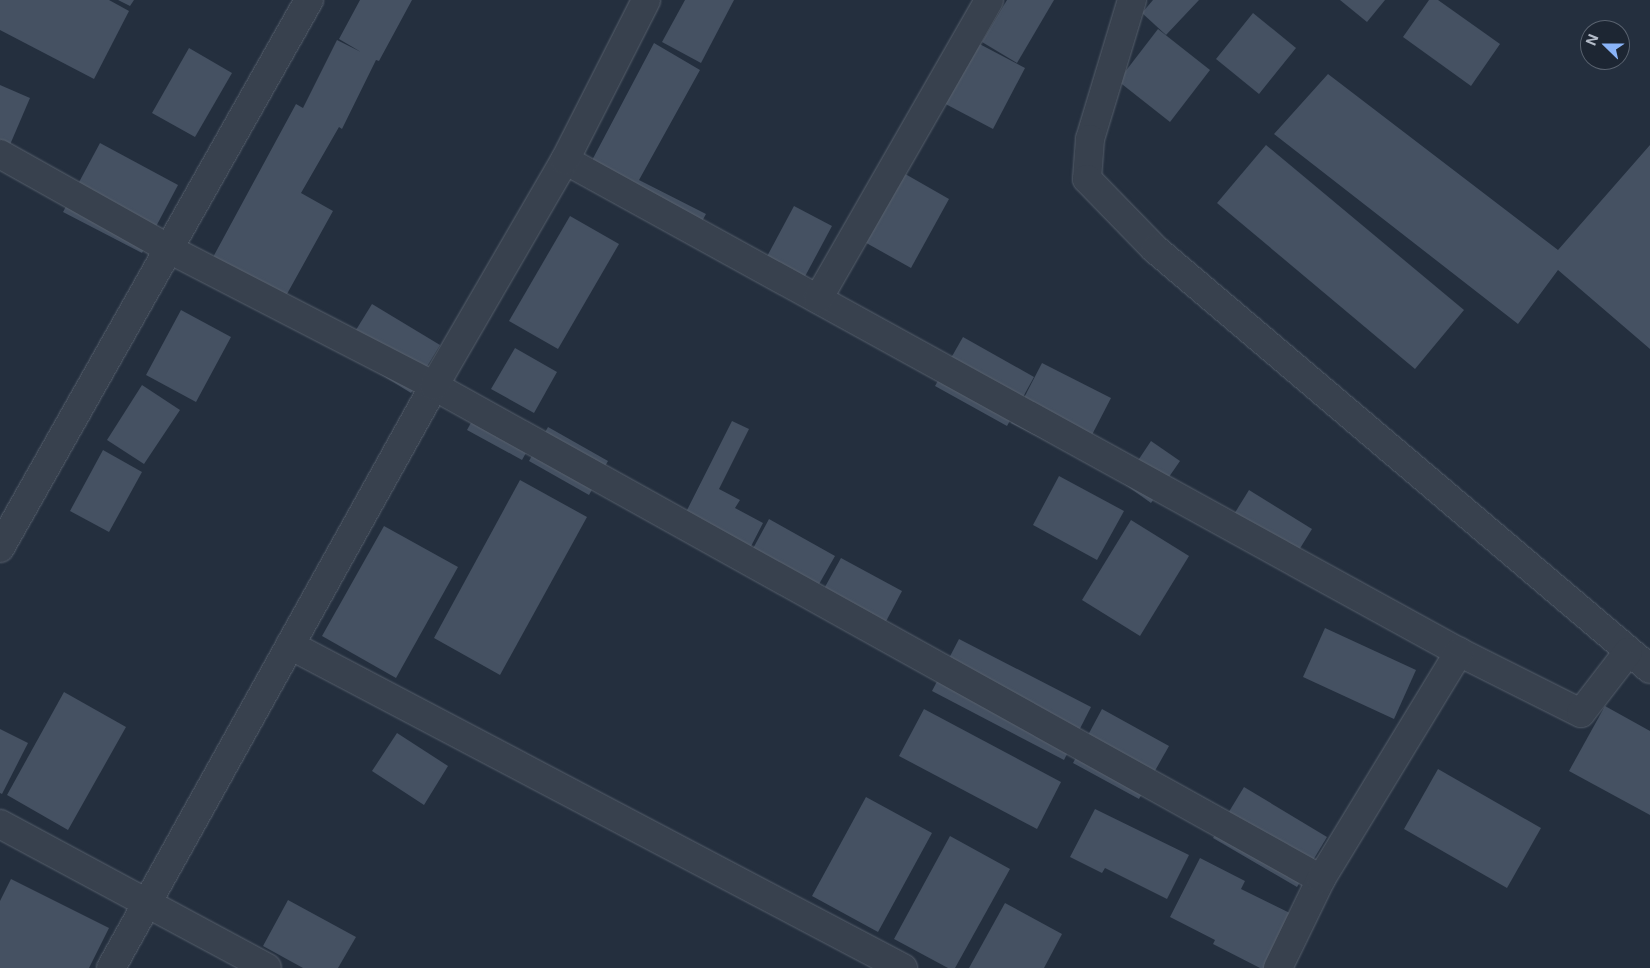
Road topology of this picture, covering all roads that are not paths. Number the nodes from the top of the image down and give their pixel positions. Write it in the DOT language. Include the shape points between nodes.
graph roads {
  1 [pos="309,0"];
  2 [pos="646,0"];
  3 [pos="990,0"];
  4 [pos="1132,0"];
  5 [pos="0,154"];
  6 [pos="565,160"];
  7 [pos="169,248"];
  8 [pos="818,299"];
  9 [pos="434,386"];
  10 [pos="0,548"];
  11 [pos="290,645"];
  12 [pos="1459,652"];
  13 [pos="1628,652"];
  14 [pos="1650,669"];
  15 [pos="0,824"];
  16 [pos="1321,879"];
  17 [pos="146,903"];
  18 [pos="111,968"];
  19 [pos="267,968"];
  20 [pos="903,968"];
  21 [pos="1278,968"];
  1 -- 7 [label="street"];
  2 -- 6 [label="street"];
  3 -- 8 [label="street"];
  4 -- 13 [label="street" via="1090,139 1088,178 1155,249"];
  5 -- 7 [label="street"];
  6 -- 8 [label="street"];
  6 -- 9 [label="street"];
  7 -- 9 [label="street"];
  7 -- 10 [label="street"];
  8 -- 12 [label="street"];
  9 -- 11 [label="street"];
  9 -- 16 [label="street"];
  11 -- 17 [label="street"];
  11 -- 20 [label="street"];
  12 -- 13 [label="street" via="1581,713"];
  12 -- 16 [label="street"];
  13 -- 14 [label="street"];
  15 -- 17 [label="street"];
  16 -- 21 [label="street"];
  17 -- 18 [label="street"];
  17 -- 19 [label="street"];
}
